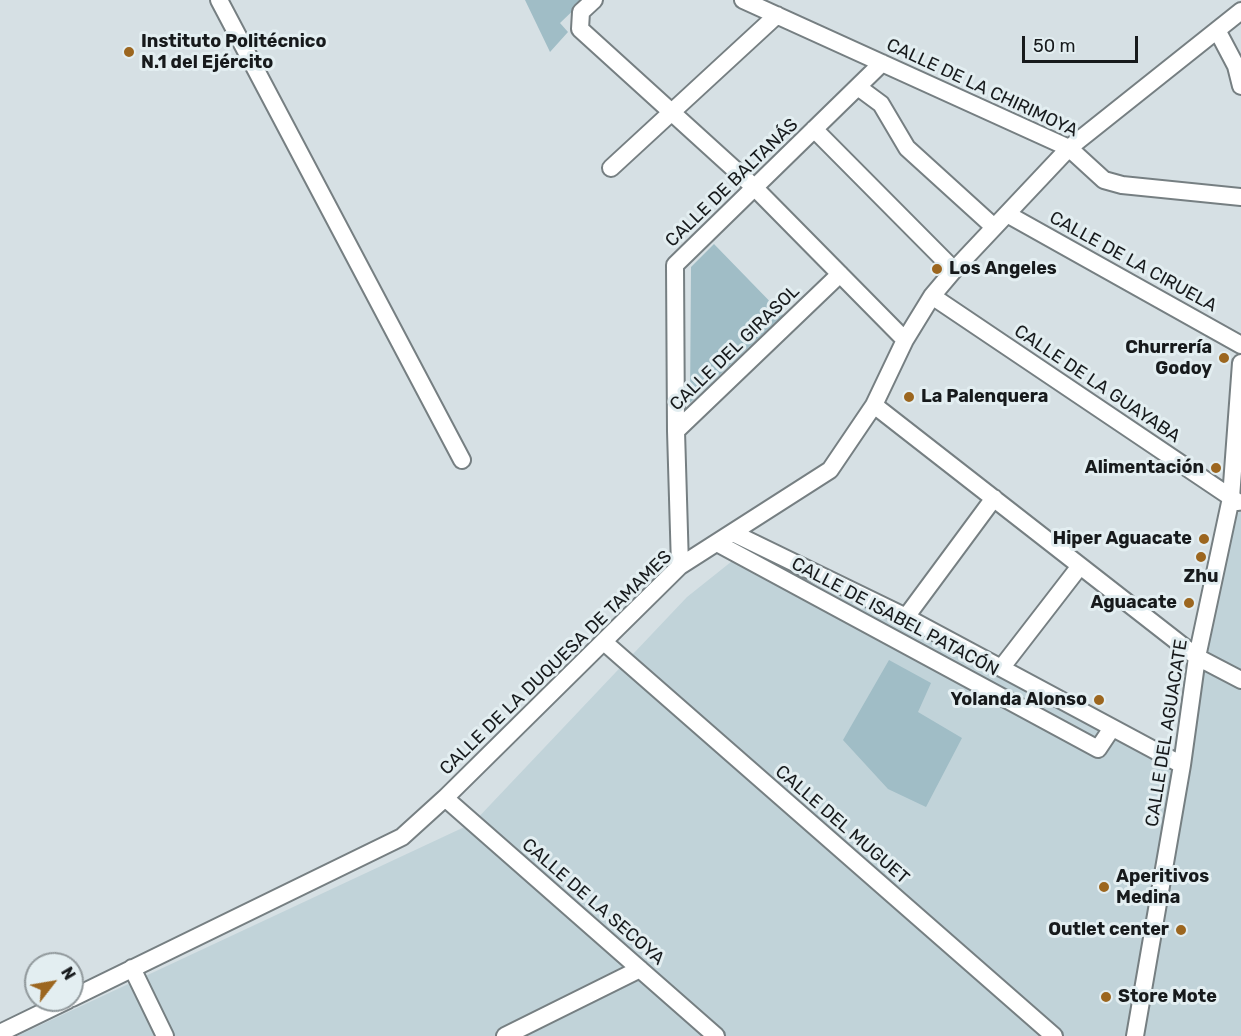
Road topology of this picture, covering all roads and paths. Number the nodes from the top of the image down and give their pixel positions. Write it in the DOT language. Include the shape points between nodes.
graph roads {
  1 [pos="219,0"];
  2 [pos="594,0"];
  3 [pos="743,0"];
  4 [pos="1241,11"];
  5 [pos="777,15"];
  6 [pos="1217,30"];
  7 [pos="882,63"];
  8 [pos="1241,86"];
  9 [pos="858,87"];
  10 [pos="671,113"];
  11 [pos="814,129"];
  12 [pos="1069,148"];
  13 [pos="610,168"];
  14 [pos="754,187"];
  15 [pos="1241,197"];
  16 [pos="1007,214"];
  17 [pos="994,227"];
  18 [pos="954,270"];
  19 [pos="840,274"];
  20 [pos="932,296"];
  21 [pos="905,340"];
  22 [pos="1241,345"];
  23 [pos="1241,363"];
  24 [pos="874,405"];
  25 [pos="676,431"];
  26 [pos="462,460"];
  27 [pos="994,498"];
  28 [pos="1236,501"];
  29 [pos="733,534"];
  30 [pos="717,543"];
  31 [pos="680,566"];
  32 [pos="1080,566"];
  33 [pos="832,581"];
  34 [pos="824,601"];
  35 [pos="906,616"];
  36 [pos="604,642"];
  37 [pos="1197,657"];
  38 [pos="1002,667"];
  39 [pos="1241,680"];
  40 [pos="1072,707"];
  41 [pos="1055,725"];
  42 [pos="1112,728"];
  43 [pos="1182,765"];
  44 [pos="445,798"];
  45 [pos="132,968"];
  46 [pos="640,969"];
  47 [pos="84,992"];
  48 [pos="43,1012"];
  49 [pos="1133,1032"];
  50 [pos="0,1033"];
  51 [pos="165,1036"];
  52 [pos="505,1036"];
  53 [pos="716,1036"];
  54 [pos="1054,1036"];
  1 -- 26 [label="street"];
  2 -- 10 [label="street" via="581,12 580,29"];
  3 -- 5 [label="street, CALLE DE LA CHIRIMOYA"];
  4 -- 6 [label="street, CALLE DE LA DUQUESA DE TAMAMES"];
  5 -- 7 [label="street, CALLE DE LA CHIRIMOYA"];
  5 -- 10 [label="street"];
  6 -- 8 [label="street" via="1236,66"];
  6 -- 12 [label="street, CALLE DE LA DUQUESA DE TAMAMES"];
  7 -- 9 [label="street, CALLE DE BALTANÁS"];
  7 -- 12 [label="street, CALLE DE LA CHIRIMOYA"];
  9 -- 11 [label="street, CALLE DE BALTANÁS"];
  9 -- 17 [label="street" via="881,104 906,148"];
  10 -- 13 [label="street"];
  10 -- 14 [label="street"];
  11 -- 14 [label="street, CALLE DE BALTANÁS"];
  11 -- 18 [label="street"];
  12 -- 15 [label="street, CALLE DE LA CHIRIMOYA" via="1104,180"];
  12 -- 16 [label="street, CALLE DE LA DUQUESA DE TAMAMES"];
  14 -- 19 [label="street"];
  14 -- 25 [label="street, CALLE DE BALTANÁS" via="675,265"];
  16 -- 17 [label="street, CALLE DE LA DUQUESA DE TAMAMES"];
  16 -- 22 [label="street, CALLE DE LA CIRUELA"];
  17 -- 18 [label="street, CALLE DE LA DUQUESA DE TAMAMES"];
  18 -- 20 [label="street, CALLE DE LA DUQUESA DE TAMAMES"];
  19 -- 21 [label="street"];
  19 -- 25 [label="street, CALLE DEL GIRASOL"];
  20 -- 21 [label="street, CALLE DE LA DUQUESA DE TAMAMES"];
  20 -- 28 [label="street, CALLE DE LA GUAYABA"];
  21 -- 24 [label="street, CALLE DE LA DUQUESA DE TAMAMES"];
  23 -- 28 [label="street, CALLE DEL AGUACATE"];
  24 -- 27 [label="street"];
  24 -- 29 [label="street, CALLE DE LA DUQUESA DE TAMAMES" via="830,470"];
  25 -- 31 [label="street, CALLE DEL GIRASOL"];
  27 -- 32 [label="street"];
  27 -- 35 [label="street"];
  28 -- 37 [label="street, CALLE DEL AGUACATE"];
  29 -- 30 [label="street, CALLE DE LA DUQUESA DE TAMAMES"];
  29 -- 33 [label="street, CALLE DE ISABEL PATACÓN"];
  30 -- 31 [label="street, CALLE DE LA DUQUESA DE TAMAMES"];
  30 -- 34 [label="street, CALLE DE ISABEL PATACÓN"];
  31 -- 36 [label="street, CALLE DE LA DUQUESA DE TAMAMES"];
  32 -- 37 [label="street"];
  32 -- 38 [label="street"];
  33 -- 34 [label="street"];
  33 -- 35 [label="street, CALLE DE ISABEL PATACÓN"];
  34 -- 41 [label="street, CALLE DE ISABEL PATACÓN"];
  35 -- 38 [label="street, CALLE DE ISABEL PATACÓN"];
  36 -- 44 [label="street, CALLE DE LA DUQUESA DE TAMAMES"];
  36 -- 54 [label="street, CALLE DEL MUGUET"];
  37 -- 39 [label="street"];
  37 -- 43 [label="street, CALLE DEL AGUACATE"];
  38 -- 40 [label="street, CALLE DE ISABEL PATACÓN"];
  40 -- 41 [label="street"];
  40 -- 42 [label="street, CALLE DE ISABEL PATACÓN"];
  41 -- 42 [label="street, CALLE DE ISABEL PATACÓN" via="1098,749"];
  42 -- 43 [label="street, CALLE DE ISABEL PATACÓN"];
  43 -- 49 [label="street, CALLE DEL AGUACATE"];
  44 -- 45 [label="street, CALLE DE LA DUQUESA DE TAMAMES" via="402,837"];
  44 -- 46 [label="street, CALLE DE LA SECOYA"];
  45 -- 47 [label="street, CALLE DE LA DUQUESA DE TAMAMES"];
  45 -- 51 [label="street"];
  46 -- 52 [label="street"];
  46 -- 53 [label="street, CALLE DE LA SECOYA"];
  48 -- 50 [label="street"];
}
